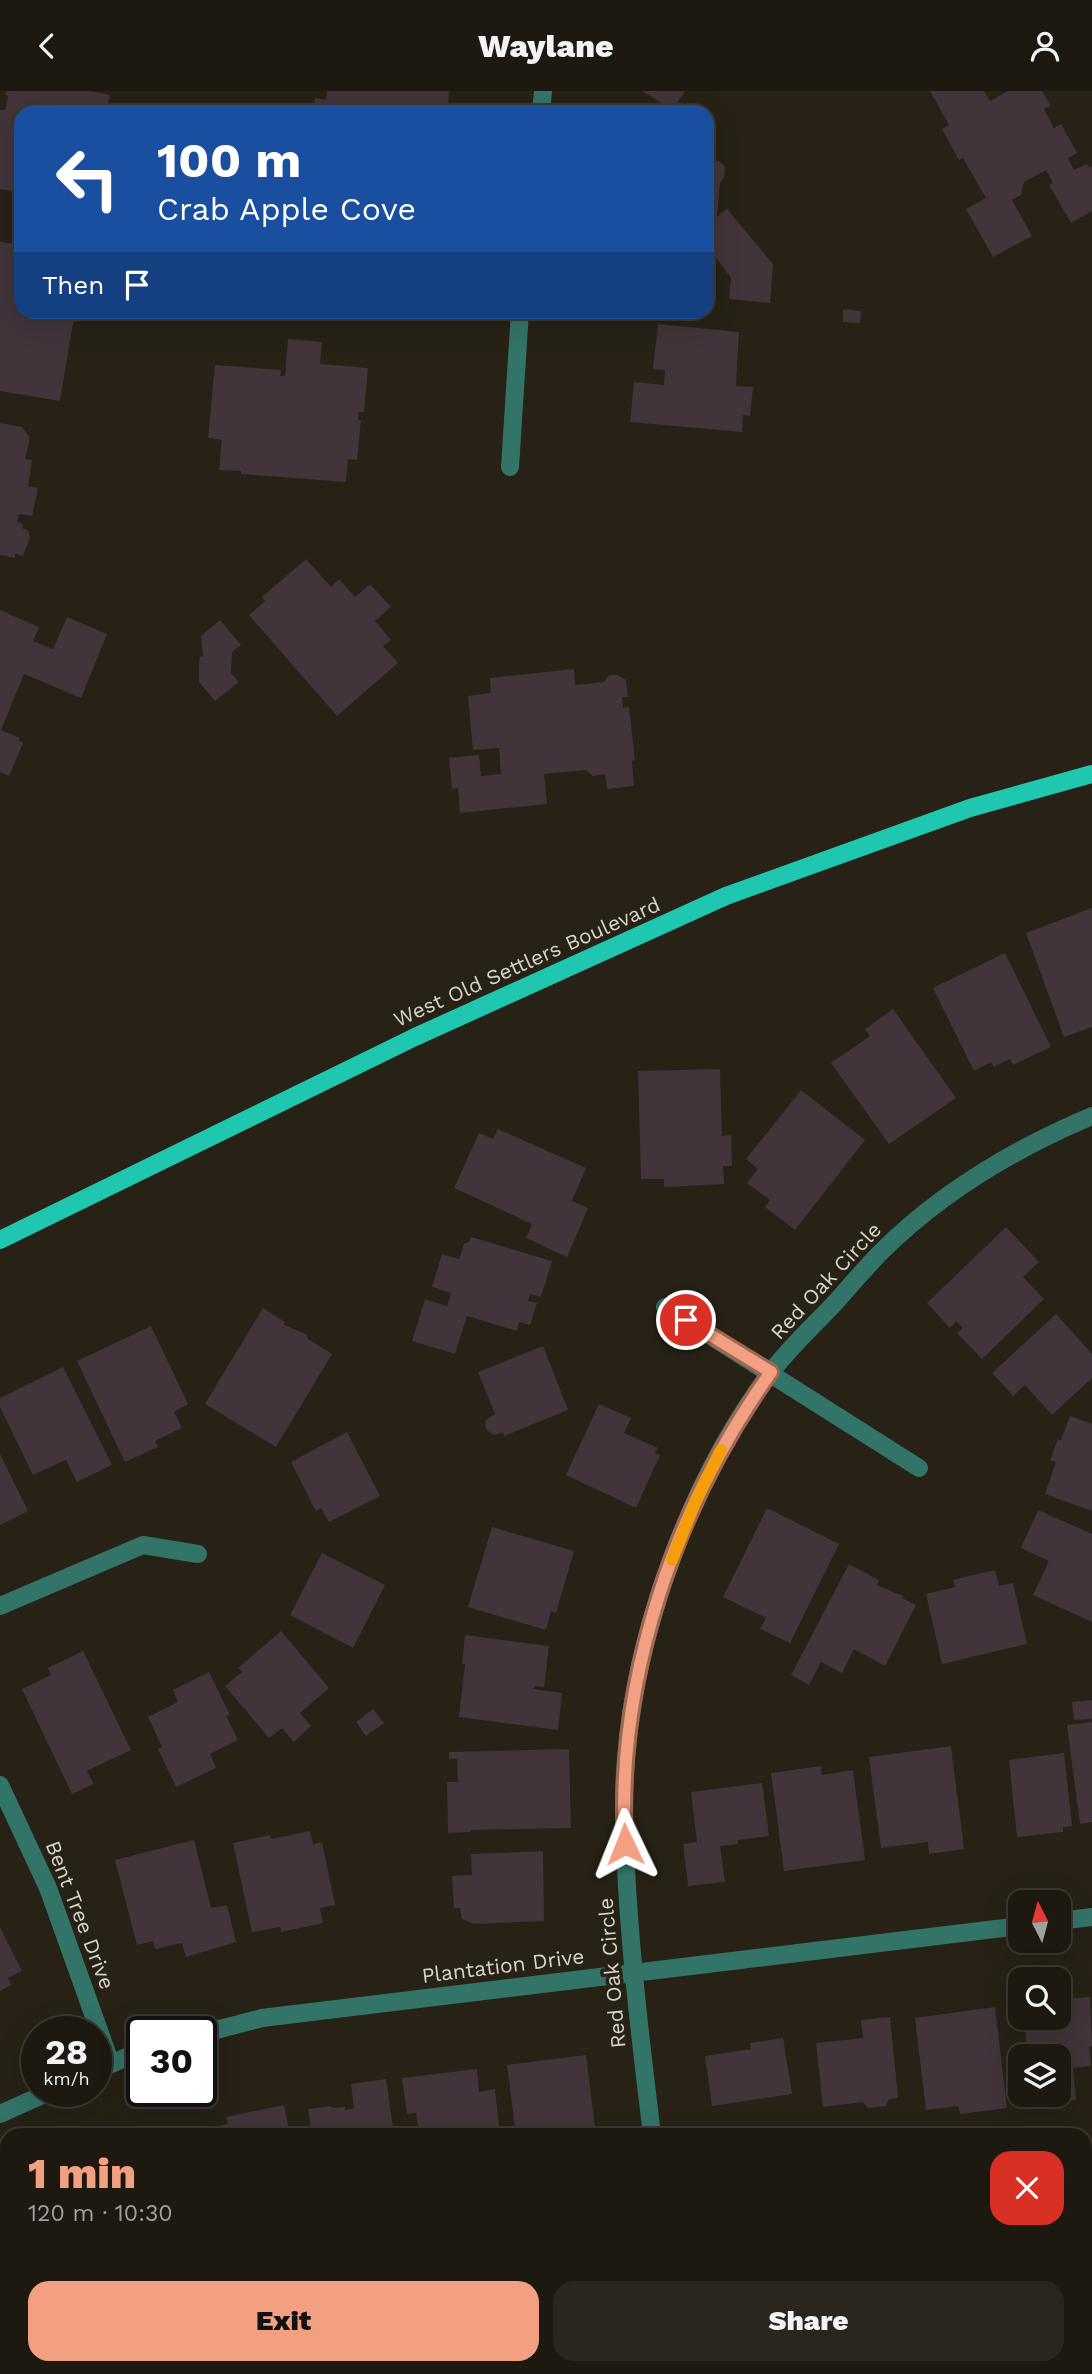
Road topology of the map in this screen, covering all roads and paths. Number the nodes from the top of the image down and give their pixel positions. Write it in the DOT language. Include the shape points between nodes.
graph roads {
  1 [pos="519,319"];
  2 [pos="510,467"];
  3 [pos="1092,774"];
  4 [pos="1092,1116"];
  5 [pos="0,1240"];
  6 [pos="665,1307"];
  7 [pos="771,1372"];
  8 [pos="919,1468"];
  9 [pos="198,1553"];
  10 [pos="0,1606"];
  11 [pos="0,1785"];
  12 [pos="1092,1917"];
  13 [pos="1071,1920"];
  14 [pos="1008,1927"];
  15 [pos="632,1973"];
  16 [pos="88,2016"];
  17 [pos="217,2030"];
  18 [pos="21,2105"];
  19 [pos="0,2114"];
  20 [pos="651,2128"];
  1 -- 2 [label="street"];
  3 -- 5 [label="main road, West Old Settlers Boulevard" via="970,808 726,896 415,1037"];
  4 -- 7 [label="street, Red Oak Circle" via="1020,1150 926,1213 883,1249"];
  6 -- 7 [label="street"];
  7 -- 8 [label="street"];
  7 -- 15 [label="street, Red Oak Circle" via="722,1447 696,1500 674,1552 633,1698 623,1819"];
  9 -- 10 [label="street" via="143,1545"];
  11 -- 16 [label="street, Bent Tree Drive" via="48,1888"];
  12 -- 13 [label="street"];
  14 -- 15 [label="street, Plantation Drive"];
  15 -- 17 [label="street, Plantation Drive" via="262,2018"];
  15 -- 20 [label="street, Red Oak Circle"];
  18 -- 19 [label="street"];
}
